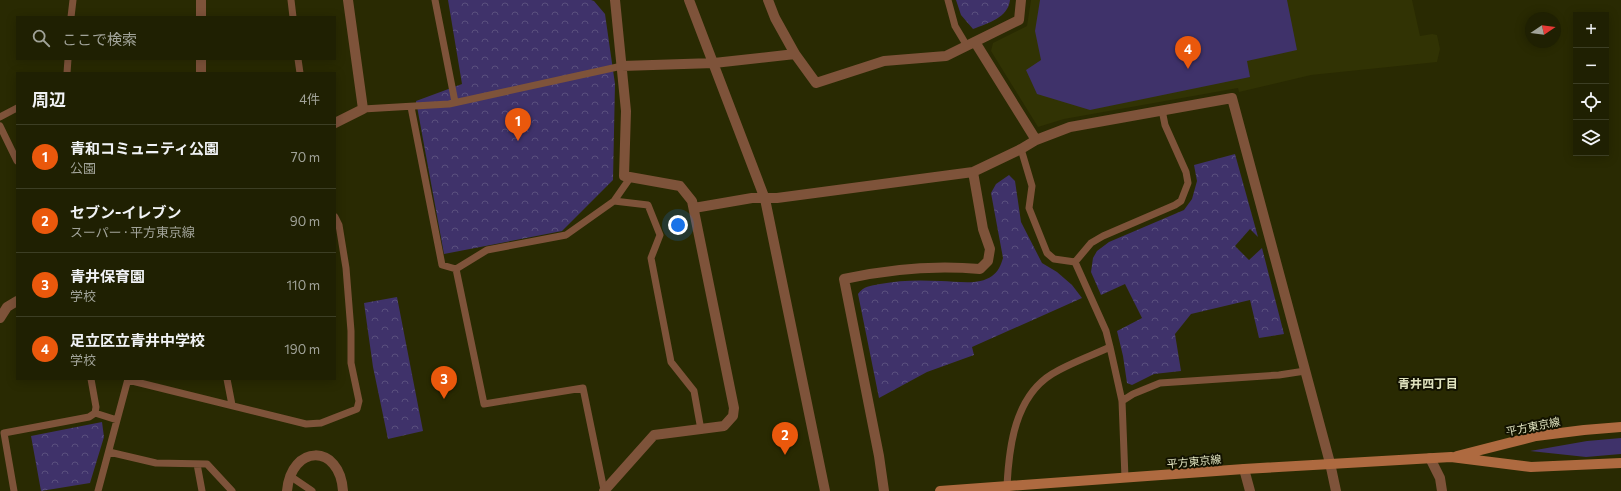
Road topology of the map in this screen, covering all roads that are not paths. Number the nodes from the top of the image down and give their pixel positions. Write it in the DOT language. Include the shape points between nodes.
graph roads {
  1 [pos="73,0"];
  2 [pos="201,0"];
  3 [pos="290,0"];
  4 [pos="348,0"];
  5 [pos="435,0"];
  6 [pos="615,0"];
  7 [pos="690,0"];
  8 [pos="768,0"];
  9 [pos="948,0"];
  10 [pos="1022,0"];
  11 [pos="71,16"];
  12 [pos="201,16"];
  13 [pos="293,16"];
  14 [pos="971,44"];
  15 [pos="795,54"];
  16 [pos="68,60"];
  17 [pos="201,60"];
  18 [pos="298,60"];
  19 [pos="714,63"];
  20 [pos="622,66"];
  21 [pos="67,72"];
  22 [pos="201,72"];
  23 [pos="300,72"];
  24 [pos="455,102"];
  25 [pos="411,107"];
  26 [pos="16,109"];
  27 [pos="362,109"];
  28 [pos="1162,110"];
  29 [pos="0,117"];
  30 [pos="336,122"];
  31 [pos="0,126"];
  32 [pos="1036,140"];
  33 [pos="1021,149"];
  34 [pos="16,159"];
  35 [pos="973,172"];
  36 [pos="630,178"];
  37 [pos="765,199"];
  38 [pos="614,201"];
  39 [pos="694,208"];
  40 [pos="336,219"];
  41 [pos="1075,262"];
  42 [pos="456,269"];
  43 [pos="16,302"];
  44 [pos="0,318"];
  45 [pos="1110,347"];
  46 [pos="1305,371"];
  47 [pos="91,380"];
  48 [pos="128,380"];
  49 [pos="227,380"];
  50 [pos="1122,401"];
  51 [pos="232,406"];
  52 [pos="95,413"];
  53 [pos="117,420"];
  54 [pos="1621,427"];
  55 [pos="701,430"];
  56 [pos="109,452"];
  57 [pos="1451,457"];
  58 [pos="1430,458"];
  59 [pos="1621,463"];
  60 [pos="197,464"];
  61 [pos="1330,464"];
  62 [pos="1244,469"];
  63 [pos="290,476"];
  64 [pos="1125,478"];
  65 [pos="1007,486"];
  66 [pos="604,490"];
  67 [pos="14,491"];
  68 [pos="98,491"];
  69 [pos="202,491"];
  70 [pos="232,491"];
  71 [pos="287,491"];
  72 [pos="312,491"];
  73 [pos="343,491"];
  74 [pos="824,491"];
  75 [pos="884,491"];
  76 [pos="940,491"];
  77 [pos="1250,491"];
  78 [pos="1336,491"];
  79 [pos="1442,491"];
  1 -- 11 [label="lane"];
  2 -- 12 [label="street"];
  3 -- 13 [label="lane"];
  4 -- 27 [label="street"];
  5 -- 24 [label="lane"];
  6 -- 20 [label="street"];
  7 -- 19 [label="street"];
  8 -- 15 [label="street"];
  9 -- 14 [label="lane" via="955,26"];
  10 -- 14 [label="street" via="1019,20"];
  14 -- 15 [label="street" via="946,56 884,61 816,83"];
  14 -- 32 [label="street"];
  15 -- 19 [label="street"];
  16 -- 21 [label="lane"];
  17 -- 22 [label="street"];
  18 -- 23 [label="lane"];
  19 -- 20 [label="street"];
  19 -- 37 [label="street"];
  20 -- 24 [label="lane"];
  20 -- 36 [label="street" via="626,111 624,176"];
  24 -- 25 [label="lane"];
  25 -- 27 [label="lane"];
  25 -- 42 [label="lane" via="442,265"];
  26 -- 29 [label="lane"];
  27 -- 30 [label="street"];
  28 -- 32 [label="street" via="1070,127"];
  28 -- 41 [label="lane" via="1165,125 1186,172 1188,183 1181,200 1091,243"];
  28 -- 46 [label="street" via="1232,98"];
  31 -- 34 [label="lane"];
  32 -- 33 [label="street"];
  33 -- 35 [label="street"];
  33 -- 41 [label="lane" via="1032,186 1029,208 1047,253 1054,259"];
  35 -- 37 [label="street"];
  35 -- 75 [label="street" via="983,229 990,249 988,261 980,269 947,266 903,269 844,279"];
  36 -- 38 [label="lane"];
  36 -- 39 [label="street" via="680,186 692,201"];
  37 -- 39 [label="street" via="752,198"];
  37 -- 74 [label="street"];
  38 -- 42 [label="lane" via="566,235 487,250"];
  38 -- 55 [label="lane" via="648,205 660,235 652,258 671,362 694,391"];
  39 -- 55 [label="street" via="734,408 733,416 724,426"];
  40 -- 51 [label="lane" via="346,268 351,364 359,401 357,409 321,423 306,424"];
  41 -- 45 [label="lane" via="1106,331"];
  42 -- 66 [label="lane" via="484,404 583,388"];
  43 -- 44 [label="street" via="7,307"];
  45 -- 50 [label="lane"];
  45 -- 65 [label="lane" via="1052,374 1039,384 1028,399 1015,427"];
  46 -- 50 [label="lane" via="1279,376 1160,383"];
  46 -- 61 [label="street"];
  47 -- 52 [label="lane"];
  48 -- 51 [label="lane"];
  48 -- 53 [label="lane"];
  49 -- 51 [label="lane"];
  50 -- 64 [label="lane"];
  52 -- 53 [label="lane"];
  52 -- 67 [label="lane" via="89,417 4,433"];
  53 -- 56 [label="lane"];
  54 -- 57 [label="main road, 平方東京線" via="1536,436"];
  55 -- 66 [label="street" via="654,435"];
  56 -- 60 [label="lane" via="156,463"];
  56 -- 68 [label="lane"];
  57 -- 58 [label="main road, 平方東京線"];
  57 -- 59 [label="main road, 平方東京線" via="1531,467"];
  58 -- 61 [label="main road, 平方東京線"];
  58 -- 79 [label="street" via="1440,478"];
  60 -- 69 [label="lane"];
  60 -- 70 [label="lane" via="207,464"];
  61 -- 62 [label="main road, 平方東京線"];
  61 -- 78 [label="street"];
  62 -- 64 [label="main road, 平方東京線"];
  62 -- 77 [label="street"];
  63 -- 71 [label="street"];
  63 -- 72 [label="lane"];
  63 -- 73 [label="street" via="300,460 315,455 324,456 337,467"];
  64 -- 65 [label="main road, 平方東京線"];
  65 -- 76 [label="main road, 平方東京線"];
}
